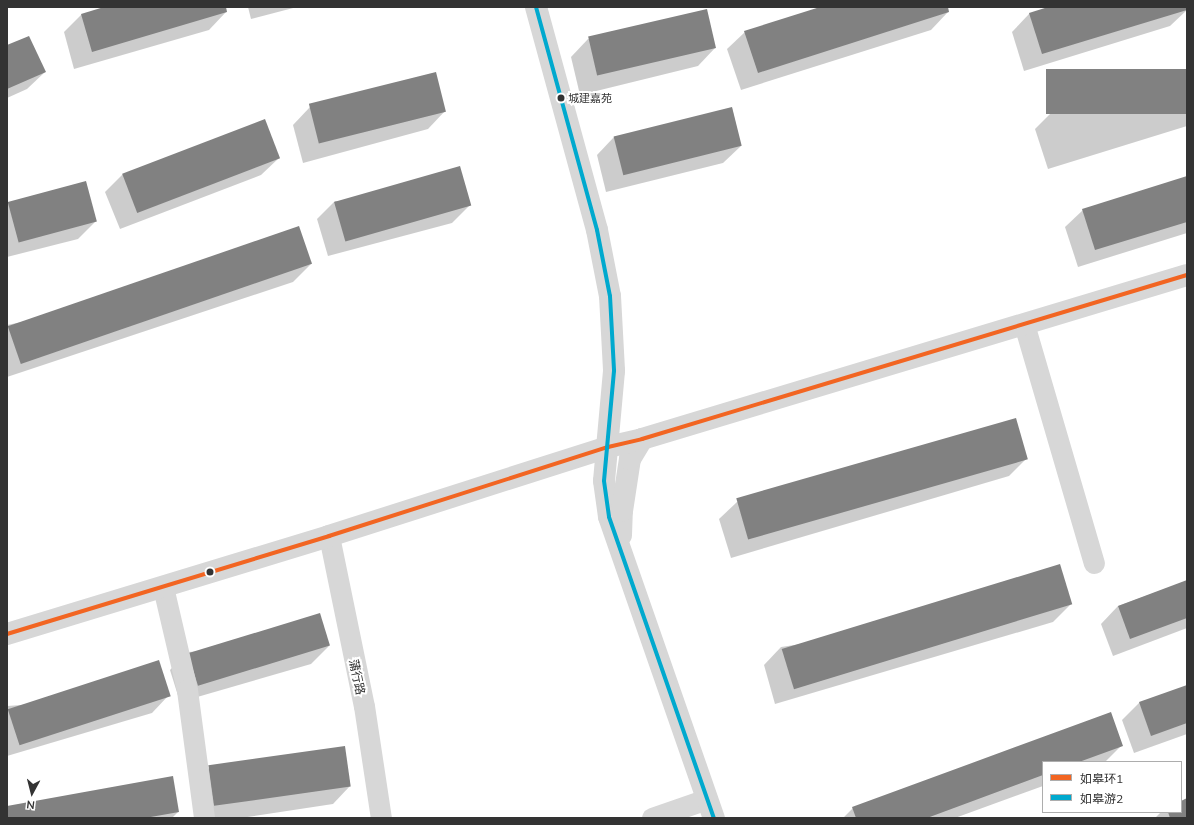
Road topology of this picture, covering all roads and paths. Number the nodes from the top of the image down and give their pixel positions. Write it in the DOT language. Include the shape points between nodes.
graph roads {
  1 [pos="536,7"];
  2 [pos="1187,276"];
  3 [pos="1024,324"];
  4 [pos="642,439"];
  5 [pos="608,447"];
  6 [pos="329,536"];
  7 [pos="621,553"];
  8 [pos="1094,563"];
  9 [pos="164,587"];
  10 [pos="7,634"];
  11 [pos="710,808"];
  12 [pos="204,818"];
  13 [pos="381,818"];
  14 [pos="652,818"];
  1 -- 5 [label="street" via="597,230 610,296 614,370"];
  2 -- 3 [label="street"];
  3 -- 4 [label="street"];
  3 -- 8 [label="street"];
  4 -- 5 [label="street"];
  4 -- 7 [label="street" via="630,459 622,511"];
  5 -- 6 [label="street"];
  5 -- 7 [label="street" via="604,481 609,517"];
  6 -- 9 [label="street"];
  6 -- 13 [label="street, 蒲行路" via="364,706"];
  7 -- 11 [label="street"];
  9 -- 10 [label="street"];
  9 -- 12 [label="street" via="187,690"];
  11 -- 14 [label="street"];
}
